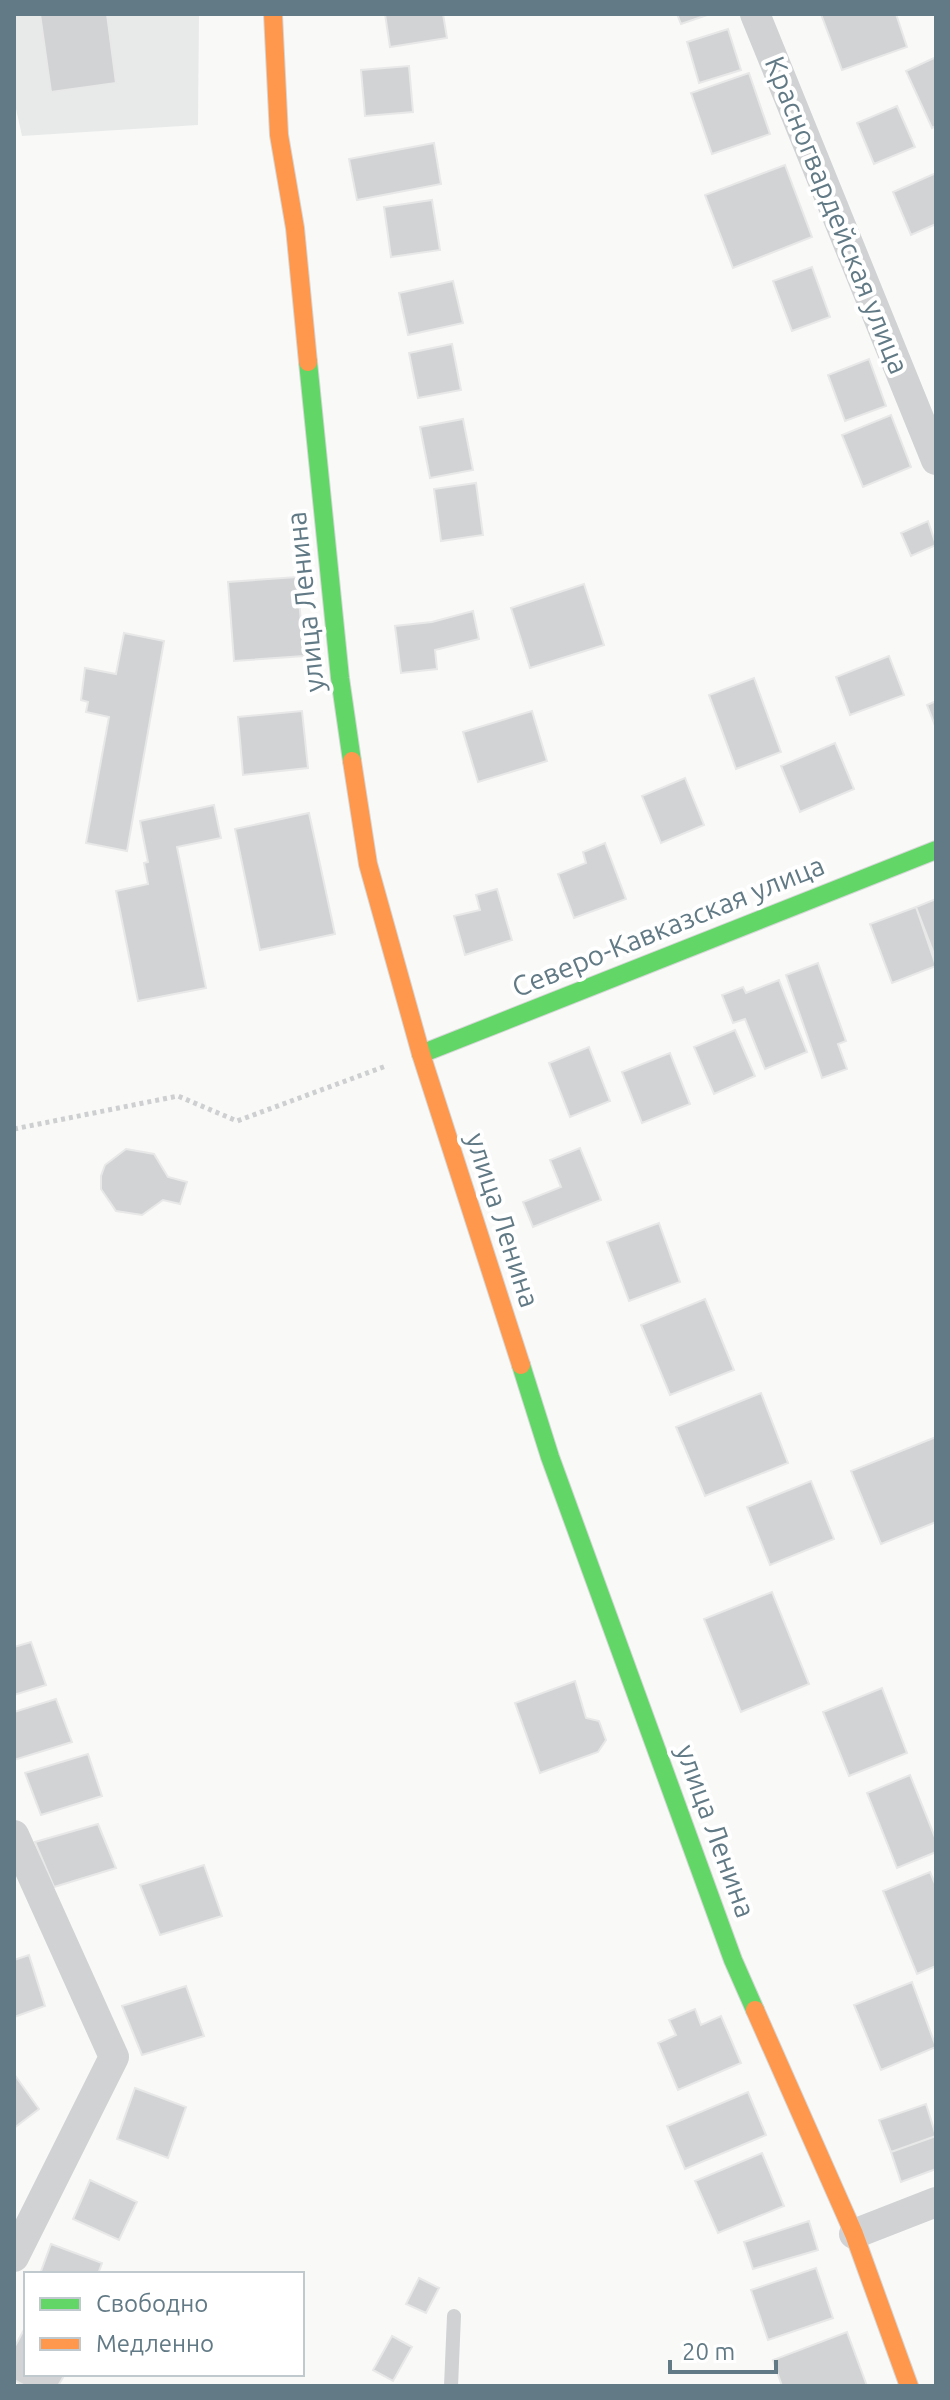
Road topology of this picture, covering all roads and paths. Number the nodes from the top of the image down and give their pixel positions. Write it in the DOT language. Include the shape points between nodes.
graph roads {
  1 [pos="273,14"];
  2 [pos="755,14"];
  3 [pos="936,460"];
  4 [pos="936,850"];
  5 [pos="421,1054"];
  6 [pos="14,1129"];
  7 [pos="14,1835"];
  8 [pos="936,2202"];
  9 [pos="854,2234"];
  10 [pos="14,2257"];
  11 [pos="454,2316"];
  12 [pos="451,2386"];
  13 [pos="909,2386"];
  1 -- 5 [label="street, улица Ленина" via="279,135 295,228 340,678 368,864"];
  2 -- 3 [label="street, Красногвардейская улица"];
  4 -- 5 [label="street, Северо-Кавказская улица"];
  5 -- 6 [label="path" via="237,1121 178,1096"];
  5 -- 9 [label="street, улица Ленина" via="550,1457 733,1960"];
  7 -- 10 [label="street" via="114,2057"];
  8 -- 9 [label="street"];
  9 -- 13 [label="street, улица Ленина"];
  11 -- 12 [label="lane"];
}
